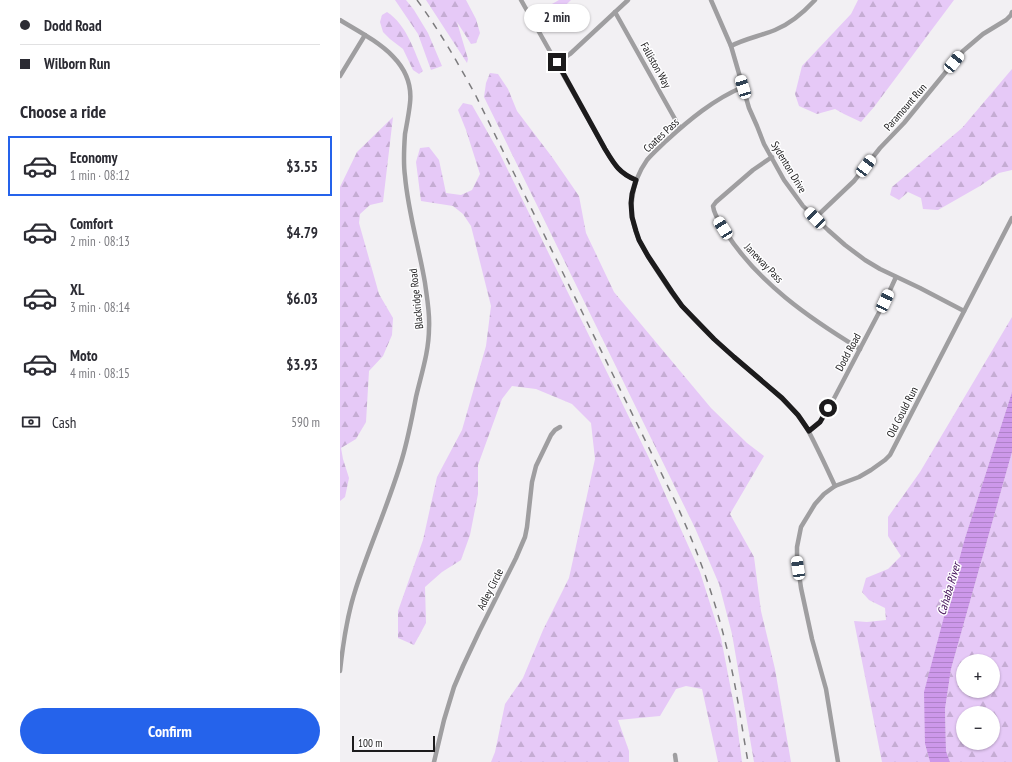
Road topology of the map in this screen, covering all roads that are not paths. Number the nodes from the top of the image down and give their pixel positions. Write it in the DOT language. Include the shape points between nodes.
graph roads {
  1 [pos="521,0"];
  2 [pos="628,0"];
  3 [pos="711,0"];
  4 [pos="815,0"];
  5 [pos="615,12"];
  6 [pos="1012,12"];
  7 [pos="340,20"];
  8 [pos="365,35"];
  9 [pos="730,46"];
  10 [pos="557,62"];
  11 [pos="340,76"];
  12 [pos="743,87"];
  13 [pos="680,128"];
  14 [pos="772,158"];
  15 [pos="636,180"];
  16 [pos="815,218"];
  17 [pos="1012,218"];
  18 [pos="896,277"];
  19 [pos="964,311"];
  20 [pos="860,349"];
  21 [pos="560,427"];
  22 [pos="809,431"];
  23 [pos="836,486"];
  24 [pos="340,671"];
  25 [pos="675,755"];
  26 [pos="434,762"];
  27 [pos="676,762"];
  28 [pos="838,762"];
  1 -- 10 [label="street"];
  2 -- 5 [label="street"];
  3 -- 9 [label="street, Sydenton Drive"];
  4 -- 9 [label="street" via="781,27"];
  5 -- 10 [label="street" via="570,54"];
  5 -- 13 [label="street, Falliston Way"];
  6 -- 16 [label="street, Paramount Run" via="1006,20 963,51 854,181"];
  7 -- 8 [label="street, Blackridge Road"];
  8 -- 11 [label="street"];
  8 -- 24 [label="street, Blackridge Road" via="397,60 411,90 405,135 404,170 426,288 429,329 427,350 402,459 355,589 347,619"];
  9 -- 12 [label="street, Sydenton Drive"];
  10 -- 15 [label="street" via="612,160 620,171"];
  12 -- 13 [label="street, Coates Pass" via="723,96"];
  12 -- 14 [label="street, Sydenton Drive" via="756,126"];
  13 -- 15 [label="street, Coates Pass" via="654,152"];
  14 -- 16 [label="street, Sydenton Drive" via="793,193"];
  14 -- 20 [label="street, Janeway Pass" via="753,170 716,202 716,217 741,254 767,281 812,318"];
  15 -- 22 [label="street, Coates Pass" via="631,203 636,231 648,256 672,292 714,339 782,398"];
  16 -- 18 [label="street, Sydenton Drive" via="865,260"];
  17 -- 19 [label="street, Old Gould Run"];
  18 -- 19 [label="street, Sydenton Drive"];
  18 -- 20 [label="street, Dodd Road"];
  19 -- 23 [label="street, Old Gould Run" via="890,455 859,477"];
  20 -- 22 [label="street, Dodd Road" via="820,422"];
  21 -- 26 [label="street, Adley Circle" via="551,435 536,466 524,537 454,686"];
  22 -- 23 [label="street, Coates Pass"];
  23 -- 28 [label="street, Old Gould Run" via="815,504 801,527 796,559 812,639 826,689"];
  25 -- 27 [label="street"];
}
